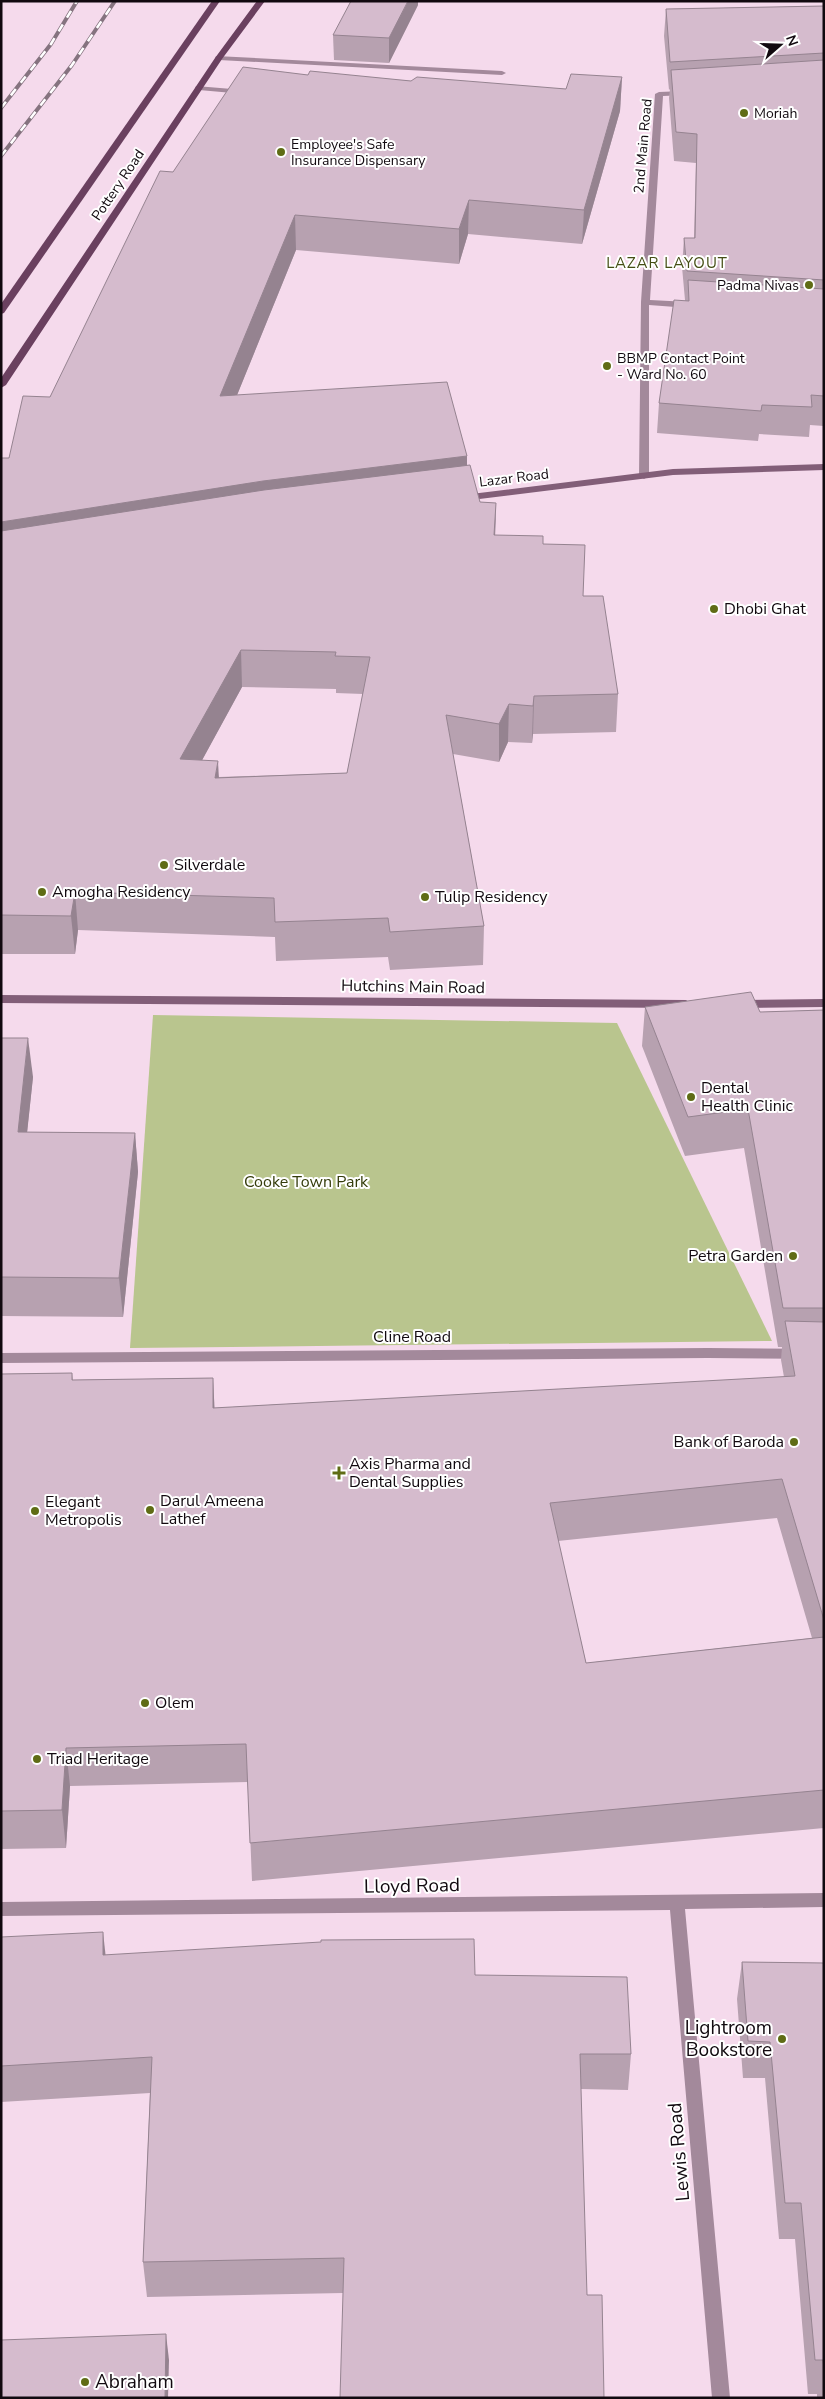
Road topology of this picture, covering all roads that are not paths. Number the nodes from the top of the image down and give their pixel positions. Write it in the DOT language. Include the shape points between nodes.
graph roads {
  1 [pos="216,1"];
  2 [pos="261,1"];
  3 [pos="219,58"];
  4 [pos="502,72"];
  5 [pos="199,88"];
  6 [pos="698,92"];
  7 [pos="252,93"];
  8 [pos="645,302"];
  9 [pos="695,305"];
  10 [pos="1,311"];
  11 [pos="1,385"];
  12 [pos="824,467"];
  13 [pos="644,476"];
  14 [pos="450,500"];
  15 [pos="1,999"];
  16 [pos="824,1003"];
  17 [pos="697,1004"];
  18 [pos="726,1004"];
  19 [pos="824,1354"];
  20 [pos="1,1358"];
  21 [pos="824,1900"];
  22 [pos="677,1903"];
  23 [pos="1,1909"];
  24 [pos="720,2398"];
  1 -- 10 [label="main road, Pottery Road"];
  2 -- 3 [label="main road, Pottery Road"];
  3 -- 4 [label="street"];
  3 -- 5 [label="main road, Pottery Road"];
  5 -- 7 [label="street"];
  5 -- 11 [label="main road, Pottery Road"];
  6 -- 8 [label="street, 2nd Main Road" via="659,94"];
  8 -- 9 [label="street"];
  8 -- 13 [label="street"];
  12 -- 13 [label="street, Lazar Road" via="673,472"];
  13 -- 14 [label="street, Lazar Road"];
  15 -- 17 [label="street, Hutchins Main Road"];
  16 -- 18 [label="street"];
  19 -- 20 [label="street, Cline Road"];
  21 -- 22 [label="street, Lloyd Road"];
  22 -- 23 [label="street, Lloyd Road"];
  22 -- 24 [label="street, Lewis Road"];
}
